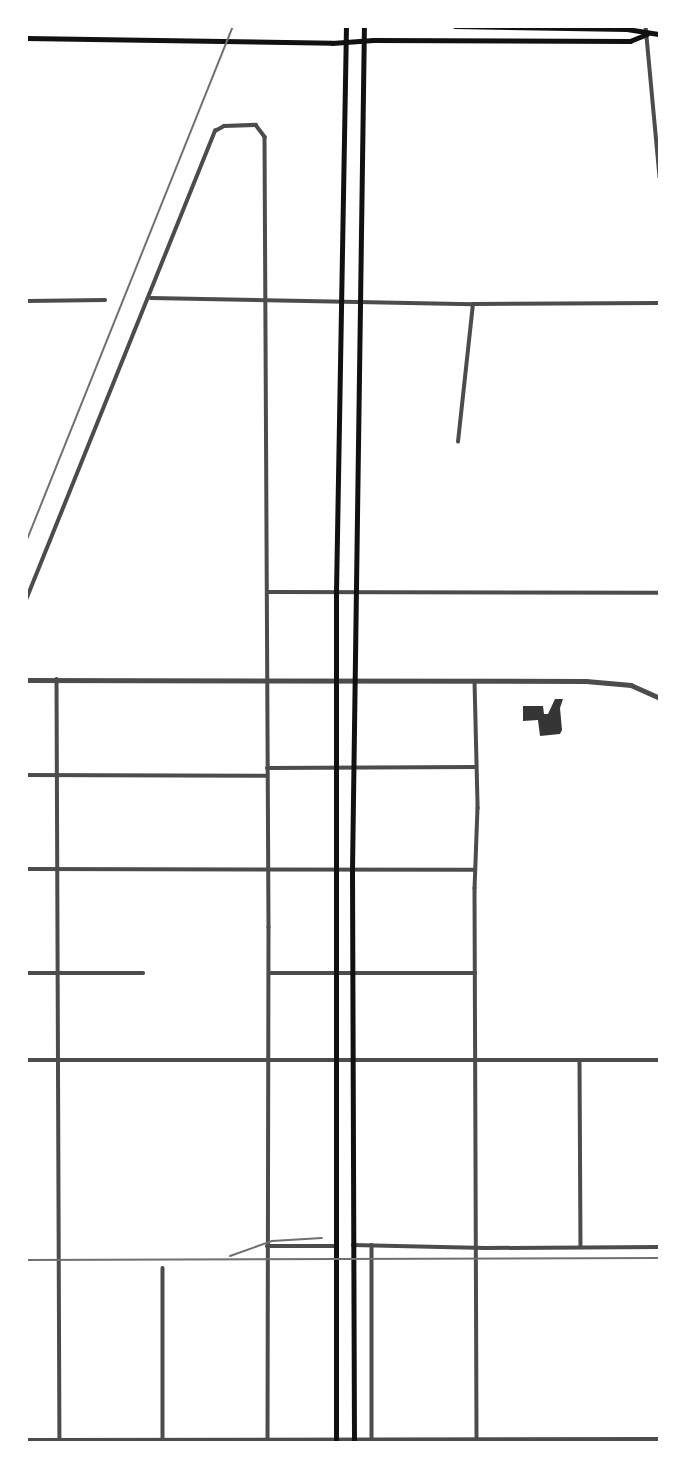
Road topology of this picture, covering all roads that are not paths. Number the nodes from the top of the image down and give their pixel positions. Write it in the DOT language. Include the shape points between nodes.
graph roads {
  1 [pos="348,26"];
  2 [pos="437,26"];
  3 [pos="455,26"];
  4 [pos="646,26"];
  5 [pos="364,27"];
  6 [pos="647,34"];
  7 [pos="660,34"];
  8 [pos="26,38"];
  9 [pos="363,41"];
  10 [pos="345,42"];
  11 [pos="660,177"];
  12 [pos="150,299"];
  13 [pos="105,300"];
  14 [pos="266,300"];
  15 [pos="26,301"];
  16 [pos="341,301"];
  17 [pos="359,301"];
  18 [pos="660,303"];
  19 [pos="473,304"];
  20 [pos="458,442"];
  21 [pos="268,592"];
  22 [pos="336,592"];
  23 [pos="357,592"];
  24 [pos="660,593"];
  25 [pos="26,600"];
  26 [pos="57,679"];
  27 [pos="26,680"];
  28 [pos="268,681"];
  29 [pos="336,681"];
  30 [pos="355,681"];
  31 [pos="475,681"];
  32 [pos="660,698"];
  33 [pos="337,767"];
  34 [pos="354,767"];
  35 [pos="475,767"];
  36 [pos="267,768"];
  37 [pos="26,775"];
  38 [pos="58,775"];
  39 [pos="267,776"];
  40 [pos="26,869"];
  41 [pos="57,870"];
  42 [pos="335,870"];
  43 [pos="352,870"];
  44 [pos="475,870"];
  45 [pos="267,871"];
  46 [pos="26,973"];
  47 [pos="57,973"];
  48 [pos="143,973"];
  49 [pos="269,973"];
  50 [pos="335,974"];
  51 [pos="475,974"];
  52 [pos="352,975"];
  53 [pos="26,1060"];
  54 [pos="58,1060"];
  55 [pos="475,1060"];
  56 [pos="580,1060"];
  57 [pos="660,1060"];
  58 [pos="269,1061"];
  59 [pos="335,1061"];
  60 [pos="354,1061"];
  61 [pos="353,1245"];
  62 [pos="372,1245"];
  63 [pos="267,1246"];
  64 [pos="334,1246"];
  65 [pos="476,1247"];
  66 [pos="581,1247"];
  67 [pos="660,1247"];
  68 [pos="163,1268"];
  69 [pos="660,1439"];
  70 [pos="26,1440"];
  71 [pos="60,1441"];
  72 [pos="268,1441"];
  73 [pos="337,1441"];
  74 [pos="354,1441"];
  75 [pos="372,1441"];
  76 [pos="477,1441"];
  77 [pos="581,1441"];
  78 [pos="163,1442"];
  1 -- 5 [label="main road"];
  1 -- 10 [label="main road"];
  2 -- 5 [label="main road"];
  3 -- 6 [label="main road" via="627,29"];
  4 -- 6 [label="street"];
  5 -- 9 [label="main road"];
  6 -- 7 [label="main road"];
  6 -- 9 [label="main road" via="630,41"];
  6 -- 11 [label="street"];
  8 -- 10 [label="main road"];
  9 -- 10 [label="main road"];
  9 -- 17 [label="main road"];
  10 -- 16 [label="main road"];
  12 -- 14 [label="street"];
  12 -- 14 [label="street" via="215,131 224,126 256,125 265,137"];
  12 -- 25 [label="street"];
  13 -- 15 [label="street"];
  14 -- 16 [label="street"];
  14 -- 21 [label="street"];
  16 -- 17 [label="street"];
  16 -- 22 [label="main road"];
  17 -- 19 [label="street"];
  17 -- 23 [label="main road"];
  18 -- 19 [label="street"];
  19 -- 20 [label="street"];
  21 -- 22 [label="street"];
  21 -- 28 [label="street"];
  22 -- 23 [label="street"];
  22 -- 29 [label="main road"];
  23 -- 24 [label="street"];
  23 -- 30 [label="main road"];
  26 -- 27 [label="street"];
  26 -- 28 [label="street"];
  26 -- 38 [label="street"];
  28 -- 29 [label="street"];
  28 -- 36 [label="street"];
  29 -- 30 [label="street"];
  29 -- 33 [label="main road"];
  30 -- 31 [label="street"];
  30 -- 34 [label="main road"];
  31 -- 32 [label="street" via="631,685"];
  31 -- 35 [label="street"];
  33 -- 34 [label="street"];
  33 -- 36 [label="street"];
  33 -- 42 [label="main road"];
  34 -- 35 [label="street"];
  34 -- 43 [label="main road"];
  35 -- 44 [label="street"];
  36 -- 39 [label="street"];
  37 -- 38 [label="street"];
  38 -- 39 [label="street"];
  38 -- 41 [label="street"];
  39 -- 45 [label="street"];
  40 -- 41 [label="street"];
  41 -- 45 [label="street"];
  41 -- 47 [label="street"];
  42 -- 43 [label="street"];
  42 -- 45 [label="street"];
  42 -- 50 [label="main road"];
  43 -- 44 [label="street"];
  43 -- 52 [label="main road"];
  44 -- 51 [label="street"];
  45 -- 49 [label="street"];
  46 -- 47 [label="street"];
  47 -- 48 [label="street"];
  47 -- 54 [label="street"];
  49 -- 50 [label="street"];
  49 -- 58 [label="street"];
  50 -- 52 [label="street"];
  50 -- 59 [label="main road"];
  51 -- 52 [label="street"];
  51 -- 55 [label="street"];
  52 -- 60 [label="main road"];
  53 -- 54 [label="street"];
  54 -- 58 [label="street"];
  54 -- 71 [label="street"];
  55 -- 56 [label="street"];
  55 -- 60 [label="street"];
  55 -- 65 [label="street"];
  56 -- 57 [label="street"];
  56 -- 66 [label="street"];
  58 -- 59 [label="street"];
  58 -- 63 [label="street"];
  59 -- 60 [label="street"];
  59 -- 64 [label="main road"];
  60 -- 61 [label="main road"];
  61 -- 62 [label="street"];
  61 -- 74 [label="main road"];
  62 -- 65 [label="street"];
  62 -- 75 [label="street"];
  63 -- 64 [label="street"];
  63 -- 72 [label="street"];
  64 -- 73 [label="main road"];
  65 -- 66 [label="street"];
  65 -- 76 [label="street"];
  66 -- 67 [label="street"];
  68 -- 78 [label="street"];
  69 -- 77 [label="street"];
  70 -- 71 [label="street"];
  71 -- 78 [label="street"];
  72 -- 73 [label="street"];
  72 -- 78 [label="street"];
  73 -- 74 [label="street"];
  74 -- 75 [label="street"];
  75 -- 76 [label="street"];
  76 -- 77 [label="street"];
}
